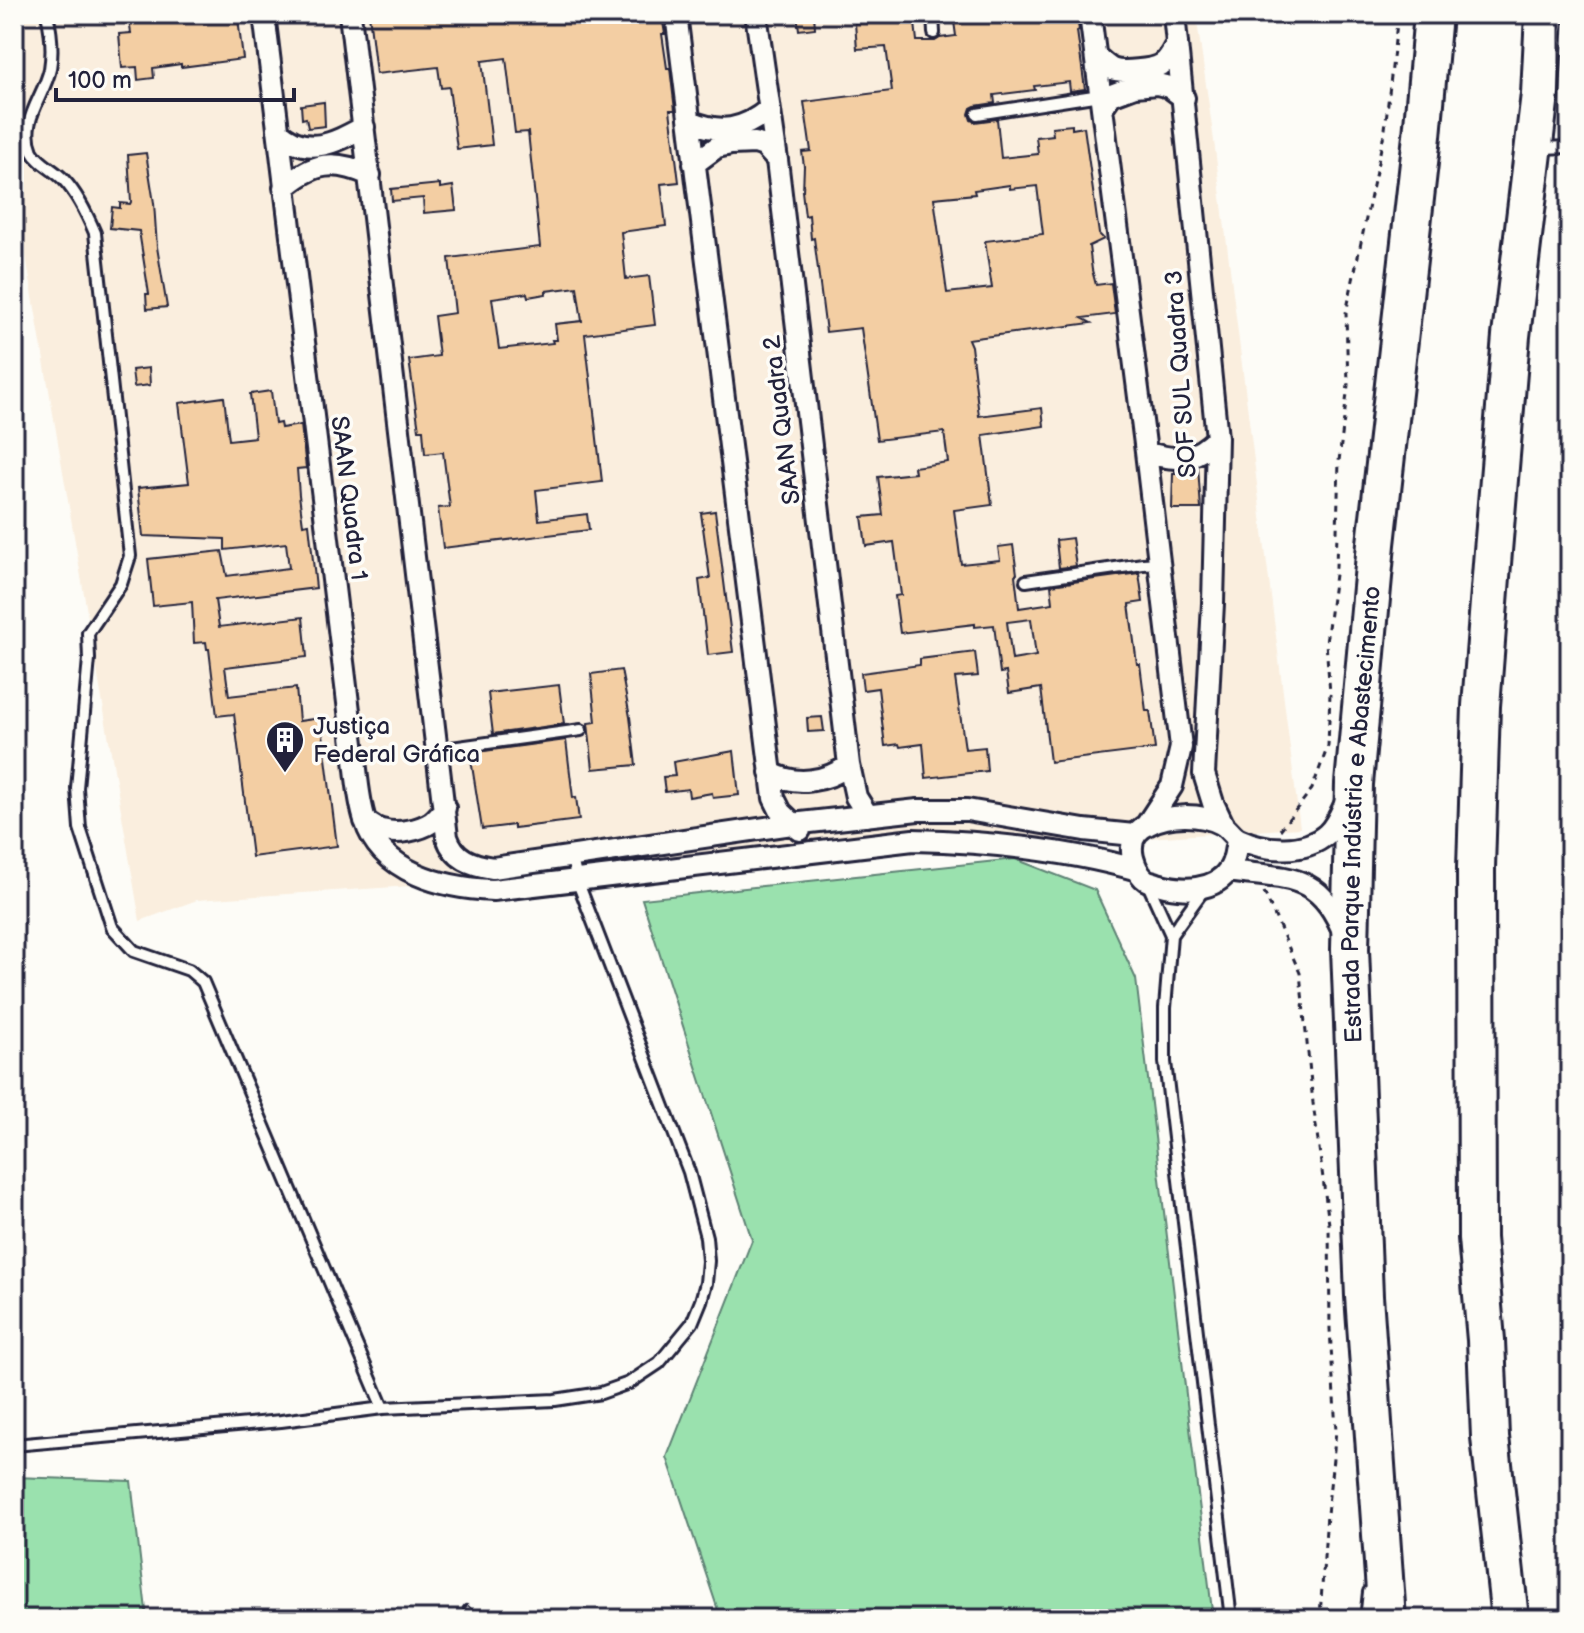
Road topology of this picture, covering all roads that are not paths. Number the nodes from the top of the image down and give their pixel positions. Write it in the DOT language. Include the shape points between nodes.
graph roads {
  1 [pos="47,14"];
  2 [pos="264,14"];
  3 [pos="350,14"];
  4 [pos="676,14"];
  5 [pos="756,14"];
  6 [pos="933,14"];
  7 [pos="1090,14"];
  8 [pos="1174,14"];
  9 [pos="1433,14"];
  10 [pos="1544,14"];
  11 [pos="934,33"];
  12 [pos="1177,43"];
  13 [pos="1096,57"];
  14 [pos="1184,98"];
  15 [pos="1101,101"];
  16 [pos="769,109"];
  17 [pos="977,114"];
  18 [pos="690,121"];
  19 [pos="364,127"];
  20 [pos="278,131"];
  21 [pos="1552,147"];
  22 [pos="777,160"];
  23 [pos="694,164"];
  24 [pos="370,175"];
  25 [pos="284,188"];
  26 [pos="1217,438"];
  27 [pos="1146,452"];
  28 [pos="1159,563"];
  29 [pos="1026,581"];
  30 [pos="581,730"];
  31 [pos="437,750"];
  32 [pos="849,765"];
  33 [pos="770,772"];
  34 [pos="1354,784"];
  35 [pos="774,798"];
  36 [pos="445,808"];
  37 [pos="868,816"];
  38 [pos="365,821"];
  39 [pos="792,824"];
  40 [pos="756,829"];
  41 [pos="1141,830"];
  42 [pos="1230,831"];
  43 [pos="827,849"];
  44 [pos="571,855"];
  45 [pos="1228,871"];
  46 [pos="1142,875"];
  47 [pos="577,880"];
  48 [pos="1206,886"];
  49 [pos="1171,935"];
  50 [pos="1350,949"];
  51 [pos="383,1408"];
  52 [pos="14,1445"];
  53 [pos="1380,1515"];
  54 [pos="1231,1619"];
  55 [pos="1366,1619"];
  56 [pos="1387,1619"];
  57 [pos="1510,1619"];
  1 -- 51 [label="lane" via="50,69 28,135 33,154 64,180 84,206 95,233 130,556 121,584 88,633 77,788 80,828 112,927 134,951 189,970 203,982"];
  2 -- 20 [label="street, SAAN Quadra 1"];
  3 -- 19 [label="street"];
  4 -- 18 [label="street"];
  5 -- 16 [label="street, SAAN Quadra 2"];
  6 -- 11 [label="lane"];
  7 -- 13 [label="street"];
  8 -- 12 [label="street, SOF SUL Quadra 3"];
  9 -- 34 [label="highway, Estrada Parque Indústria e Abastecimento"];
  10 -- 21 [label="highway" via="1540,94"];
  12 -- 13 [label="street" via="1168,59 1149,68 1112,69"];
  12 -- 14 [label="street, SOF SUL Quadra 3"];
  13 -- 15 [label="street"];
  14 -- 15 [label="street" via="1157,84 1135,86"];
  14 -- 26 [label="street, SOF SUL Quadra 3"];
  15 -- 17 [label="lane"];
  15 -- 27 [label="street"];
  16 -- 18 [label="street" via="732,129"];
  16 -- 22 [label="street, SAAN Quadra 2"];
  18 -- 23 [label="street"];
  19 -- 20 [label="street" via="321,145 297,144"];
  19 -- 24 [label="street"];
  20 -- 25 [label="street, SAAN Quadra 1"];
  21 -- 57 [label="highway" via="1511,336 1481,706 1476,868 1477,1238 1490,1437"];
  22 -- 23 [label="street" via="764,146 731,144 717,147"];
  22 -- 32 [label="street, SAAN Quadra 2"];
  23 -- 33 [label="street"];
  24 -- 25 [label="street" via="352,167 326,166 299,175"];
  24 -- 31 [label="street"];
  25 -- 38 [label="street, SAAN Quadra 1"];
  26 -- 27 [label="street" via="1187,457"];
  26 -- 42 [label="street, SOF SUL Quadra 3" via="1204,774"];
  27 -- 28 [label="street"];
  28 -- 29 [label="lane"];
  28 -- 41 [label="street" via="1181,747 1172,786"];
  30 -- 31 [label="lane"];
  31 -- 36 [label="street"];
  32 -- 33 [label="street" via="811,780 784,780"];
  32 -- 37 [label="street, SAAN Quadra 2" via="856,797"];
  33 -- 35 [label="street"];
  34 -- 42 [label="street" via="1328,833 1303,846 1267,847"];
  34 -- 50 [label="highway, Estrada Parque Indústria e Abastecimento"];
  35 -- 39 [label="street"];
  35 -- 40 [label="street"];
  36 -- 38 [label="street" via="423,827 407,830 380,830"];
  36 -- 44 [label="street" via="449,844 472,864 493,868"];
  37 -- 39 [label="street"];
  37 -- 41 [label="street" via="967,810 1084,830"];
  38 -- 47 [label="street, SAAN Quadra 1" via="378,845 401,866 455,887 507,890"];
  39 -- 40 [label="street"];
  39 -- 43 [label="street"];
  40 -- 44 [label="street"];
  41 -- 42 [label="street" via="1184,816"];
  41 -- 46 [label="street" via="1131,849"];
  42 -- 45 [label="street" via="1235,857"];
  43 -- 46 [label="street, SAAN Quadra 1" via="913,840 975,842 1108,862"];
  43 -- 47 [label="street, SAAN Quadra 1"];
  44 -- 47 [label="lane"];
  45 -- 48 [label="street"];
  45 -- 50 [label="street" via="1309,885 1330,905"];
  46 -- 48 [label="street" via="1170,887"];
  46 -- 49 [label="lane"];
  47 -- 51 [label="lane" via="702,1215 708,1261 701,1301 692,1323 659,1363 601,1393"];
  48 -- 49 [label="lane"];
  49 -- 54 [label="lane" via="1165,1062"];
  50 -- 53 [label="highway, Estrada Parque Indústria e Abastecimento" via="1364,1296"];
  51 -- 52 [label="lane"];
  53 -- 55 [label="lane"];
  53 -- 56 [label="highway, Estrada Parque Indústria e Abastecimento"];
}
